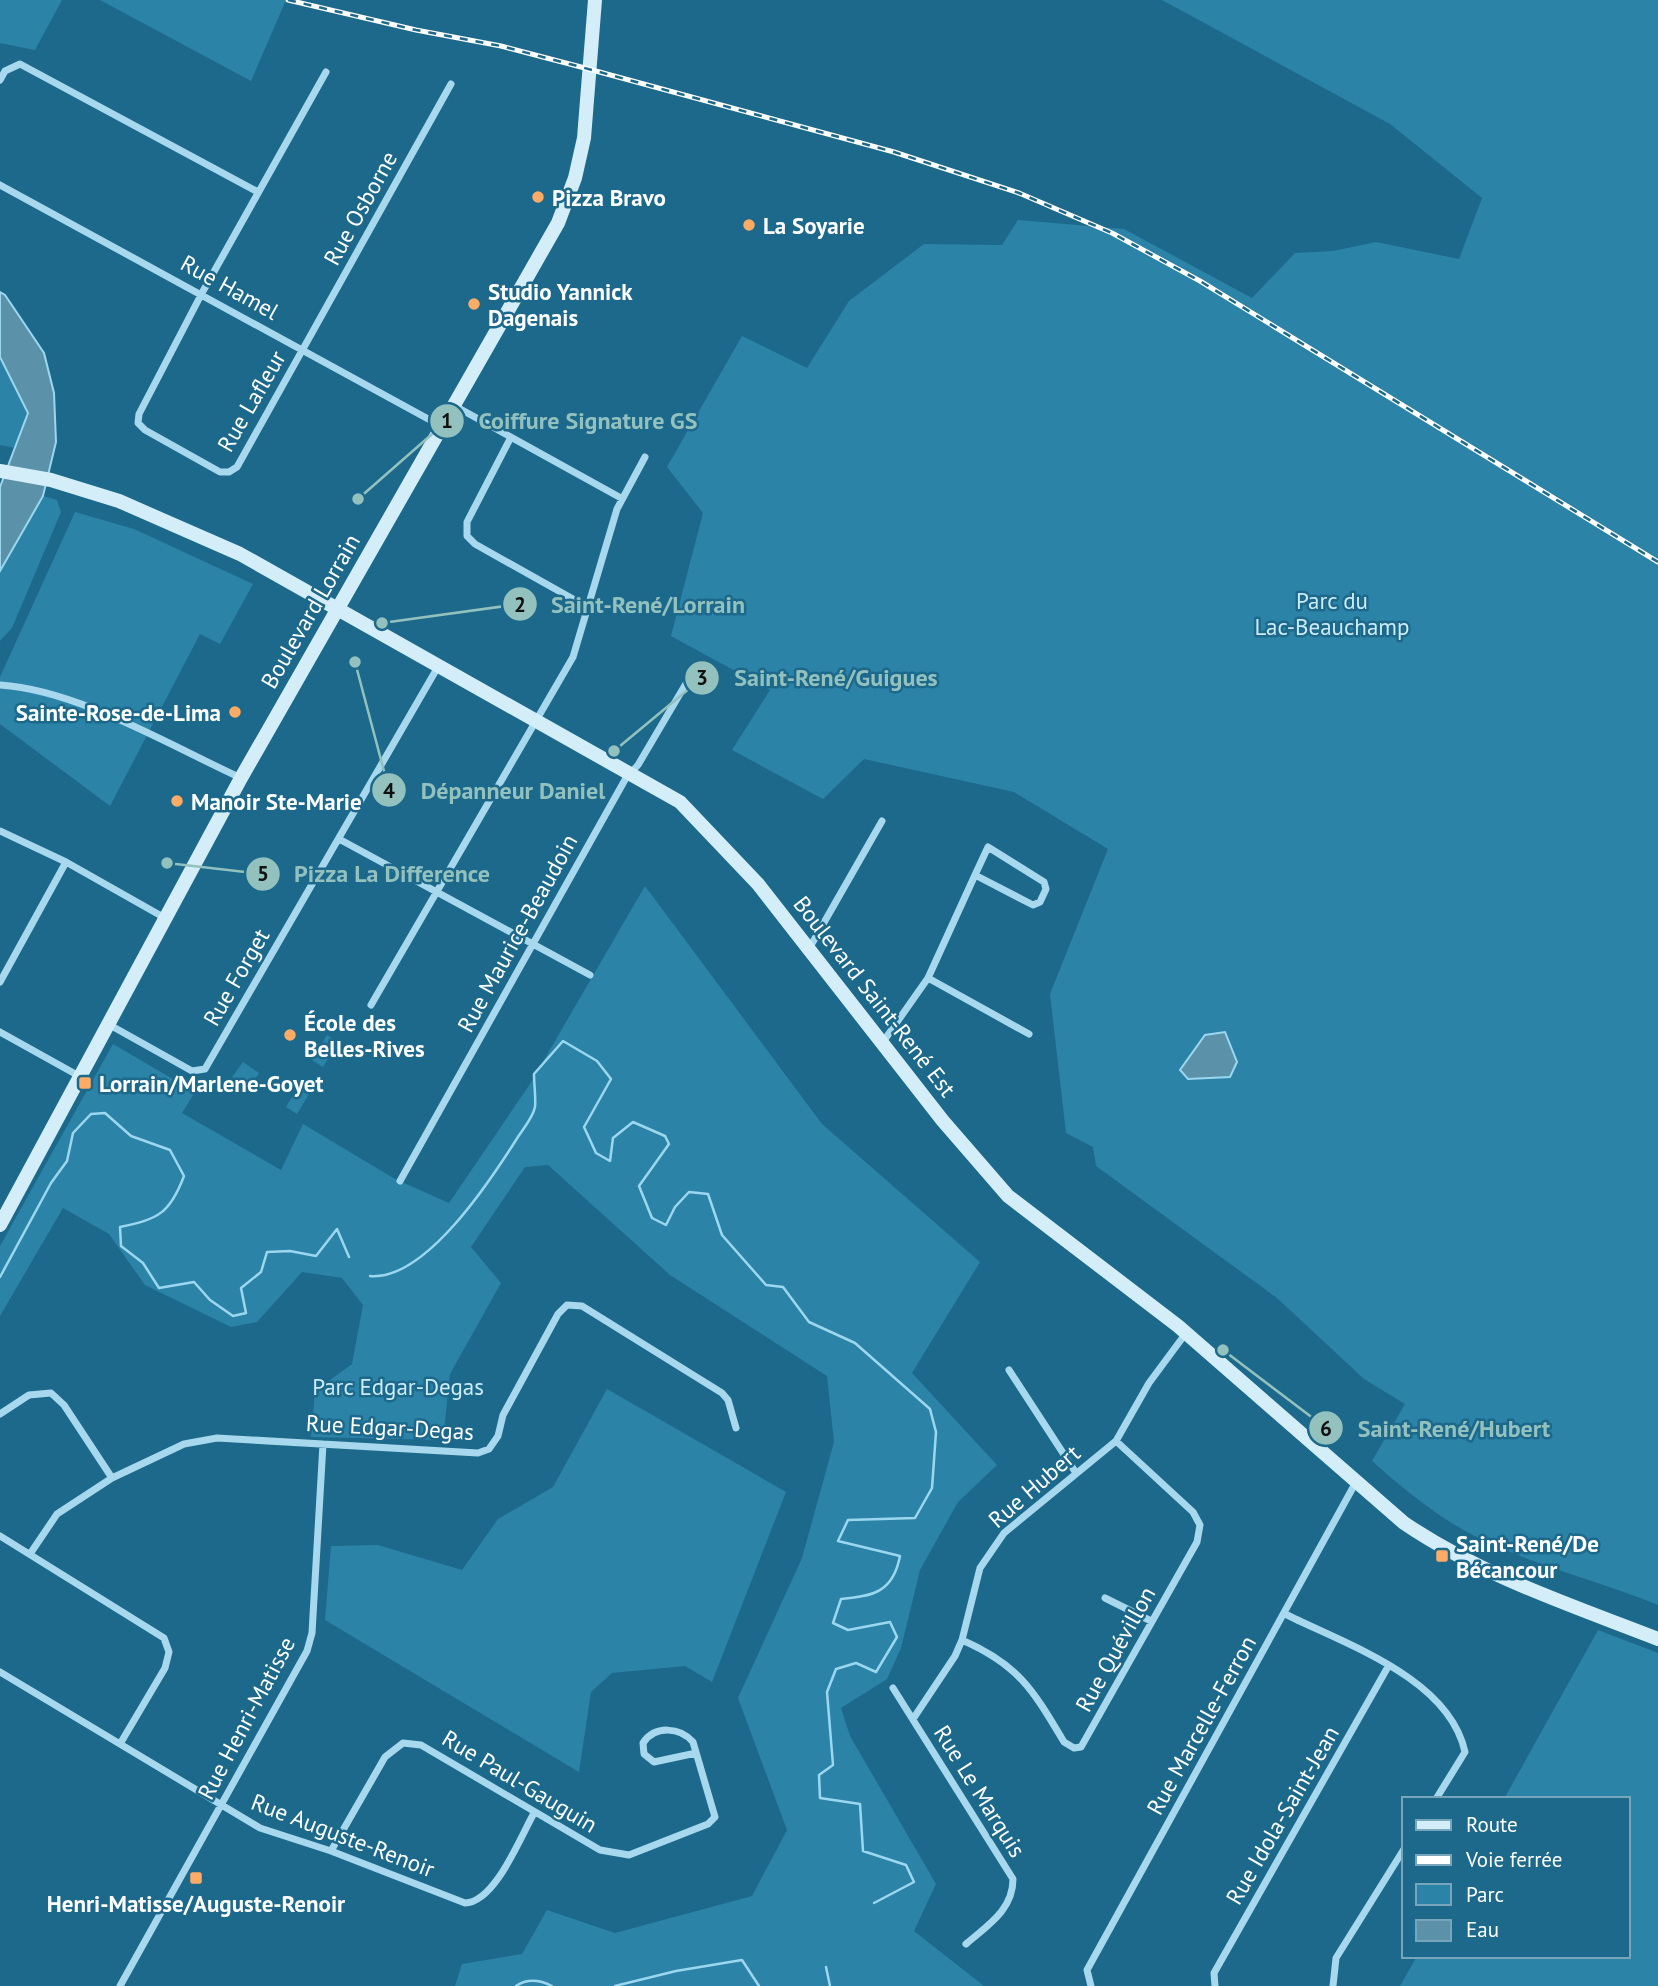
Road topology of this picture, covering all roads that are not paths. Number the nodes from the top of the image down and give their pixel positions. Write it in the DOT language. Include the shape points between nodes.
graph roads {
  1 [pos="594,0"];
  2 [pos="326,72"];
  3 [pos="0,80"];
  4 [pos="451,84"];
  5 [pos="0,185"];
  6 [pos="258,192"];
  7 [pos="202,293"];
  8 [pos="304,349"];
  9 [pos="453,405"];
  10 [pos="441,426"];
  11 [pos="511,436"];
  12 [pos="645,457"];
  13 [pos="0,471"];
  14 [pos="621,499"];
  15 [pos="589,608"];
  16 [pos="338,609"];
  17 [pos="439,665"];
  18 [pos="694,670"];
  19 [pos="0,685"];
  20 [pos="536,719"];
  21 [pos="632,773"];
  22 [pos="241,778"];
  23 [pos="882,821"];
  24 [pos="0,831"];
  25 [pos="340,839"];
  26 [pos="66,862"];
  27 [pos="975,875"];
  28 [pos="436,891"];
  29 [pos="166,918"];
  30 [pos="531,943"];
  31 [pos="810,947"];
  32 [pos="590,975"];
  33 [pos="928,978"];
  34 [pos="0,982"];
  35 [pos="371,1005"];
  36 [pos="108,1024"];
  37 [pos="0,1031"];
  38 [pos="1029,1034"];
  39 [pos="882,1043"];
  40 [pos="79,1076"];
  41 [pos="400,1181"];
  42 [pos="0,1225"];
  43 [pos="1186,1333"];
  44 [pos="1009,1370"];
  45 [pos="0,1414"];
  46 [pos="736,1428"];
  47 [pos="1116,1441"];
  48 [pos="323,1444"];
  49 [pos="1076,1473"];
  50 [pos="112,1478"];
  51 [pos="1356,1482"];
  52 [pos="0,1536"];
  53 [pos="30,1554"];
  54 [pos="1105,1598"];
  55 [pos="1284,1614"];
  56 [pos="1151,1622"];
  57 [pos="1658,1639"];
  58 [pos="962,1640"];
  59 [pos="1389,1665"];
  60 [pos="0,1672"];
  61 [pos="893,1688"];
  62 [pos="913,1718"];
  63 [pos="120,1744"];
  64 [pos="696,1753"];
  65 [pos="1437,1797"];
  66 [pos="222,1805"];
  67 [pos="534,1813"];
  68 [pos="331,1851"];
  69 [pos="1402,1852"];
  70 [pos="966,1944"];
  71 [pos="120,1986"];
  72 [pos="1091,1986"];
  73 [pos="1215,1986"];
  74 [pos="1333,1986"];
  1 -- 9 [label="street, Boulevard Lorrain" via="584,138 570,193 548,243"];
  2 -- 6 [label="street"];
  3 -- 6 [label="street" via="5,71 20,64"];
  4 -- 8 [label="street, Rue Osborne"];
  5 -- 7 [label="street, Rue Hamel"];
  6 -- 7 [label="street"];
  7 -- 8 [label="street, Rue Hamel"];
  7 -- 8 [label="street, Rue Lafleur" via="138,423 220,472 237,467"];
  8 -- 10 [label="street, Rue Hamel"];
  9 -- 10 [label="street, Boulevard Lorrain"];
  9 -- 11 [label="street"];
  10 -- 16 [label="street, Boulevard Lorrain"];
  11 -- 14 [label="street"];
  11 -- 15 [label="street" via="467,522 467,536"];
  12 -- 14 [label="street"];
  13 -- 16 [label="street, Boulevard Saint-René Est" via="51,480 119,501 202,536"];
  14 -- 15 [label="street"];
  15 -- 20 [label="street" via="573,657"];
  16 -- 17 [label="street, Boulevard Saint-René Est"];
  16 -- 22 [label="street, Boulevard Lorrain"];
  17 -- 20 [label="street, Boulevard Saint-René Est"];
  17 -- 25 [label="street, Rue Forget"];
  18 -- 21 [label="street, Rue Maurice-Beaudoin"];
  19 -- 22 [label="street" via="67,699"];
  20 -- 21 [label="street, Boulevard Saint-René Est"];
  20 -- 28 [label="street"];
  21 -- 30 [label="street, Rue Maurice-Beaudoin"];
  21 -- 31 [label="street, Boulevard Saint-René Est" via="680,802 699,820"];
  22 -- 29 [label="street, Boulevard Lorrain"];
  23 -- 31 [label="street"];
  24 -- 26 [label="street"];
  25 -- 28 [label="street"];
  25 -- 36 [label="street, Rue Forget" via="205,1069 192,1071"];
  26 -- 29 [label="street"];
  26 -- 34 [label="street"];
  27 -- 27 [label="street" via="988,847 1044,882 1046,889 1040,902 1032,905"];
  27 -- 33 [label="street"];
  28 -- 30 [label="street"];
  28 -- 35 [label="street"];
  29 -- 36 [label="street, Boulevard Lorrain"];
  30 -- 32 [label="street"];
  30 -- 41 [label="street, Rue Maurice-Beaudoin"];
  31 -- 39 [label="street, Boulevard Saint-René Est"];
  33 -- 38 [label="street"];
  33 -- 39 [label="street"];
  36 -- 40 [label="street, Boulevard Lorrain"];
  37 -- 40 [label="street"];
  39 -- 43 [label="street, Boulevard Saint-René Est" via="1007,1196"];
  40 -- 42 [label="street, Boulevard Lorrain"];
  43 -- 47 [label="street, Rue Hubert" via="1149,1383"];
  43 -- 51 [label="street, Boulevard Saint-René Est"];
  44 -- 49 [label="street"];
  45 -- 50 [label="street" via="29,1395 51,1393 64,1405"];
  46 -- 48 [label="street, Rue Edgar-Degas" via="722,1393 575,1304 558,1314 489,1449 478,1453"];
  47 -- 49 [label="street, Rue Hubert"];
  47 -- 56 [label="street, Rue Quévillon" via="1194,1512 1200,1525 1198,1542"];
  48 -- 50 [label="street, Rue Edgar-Degas" via="216,1438 184,1444"];
  48 -- 66 [label="street, Rue Henri-Matisse" via="312,1633 307,1651"];
  49 -- 58 [label="street, Rue Hubert" via="1004,1533 980,1568"];
  50 -- 53 [label="street, Rue Edgar-Degas" via="57,1514"];
  51 -- 55 [label="street, Rue Marcelle-Ferron"];
  51 -- 57 [label="street, Boulevard Saint-René Est" via="1404,1523 1476,1566"];
  52 -- 53 [label="street"];
  53 -- 63 [label="street" via="158,1632 168,1645 165,1668"];
  54 -- 56 [label="street"];
  55 -- 59 [label="street"];
  55 -- 72 [label="street, Rue Marcelle-Ferron" via="1087,1970"];
  56 -- 58 [label="street, Rue Quévillon" via="1090,1735 1081,1747 1074,1748 1064,1742 1018,1673 995,1654"];
  58 -- 62 [label="street, Rue Hubert"];
  59 -- 65 [label="street" via="1427,1688 1462,1738 1465,1752"];
  59 -- 73 [label="street, Rue Idola-Saint-Jean" via="1214,1973"];
  60 -- 63 [label="street, Rue Auguste-Renoir"];
  61 -- 62 [label="street, Rue Le Marquis"];
  62 -- 70 [label="street, Rue Le Marquis" via="1013,1879 1008,1905"];
  63 -- 66 [label="street, Rue Auguste-Renoir"];
  64 -- 64 [label="street" via="693,1742 682,1732 654,1732 643,1743 644,1754 654,1762"];
  64 -- 67 [label="street, Rue Paul-Gauguin" via="715,1817 708,1824 629,1855 600,1850"];
  66 -- 68 [label="street, Rue Auguste-Renoir" via="260,1828"];
  66 -- 71 [label="street, Rue Henri-Matisse"];
  67 -- 68 [label="street, Rue Auguste-Renoir" via="493,1886 473,1903"];
  67 -- 68 [label="street, Rue Paul-Gauguin" via="421,1745 403,1743 385,1757"];
  69 -- 74 [label="street" via="1336,1958"];
}
